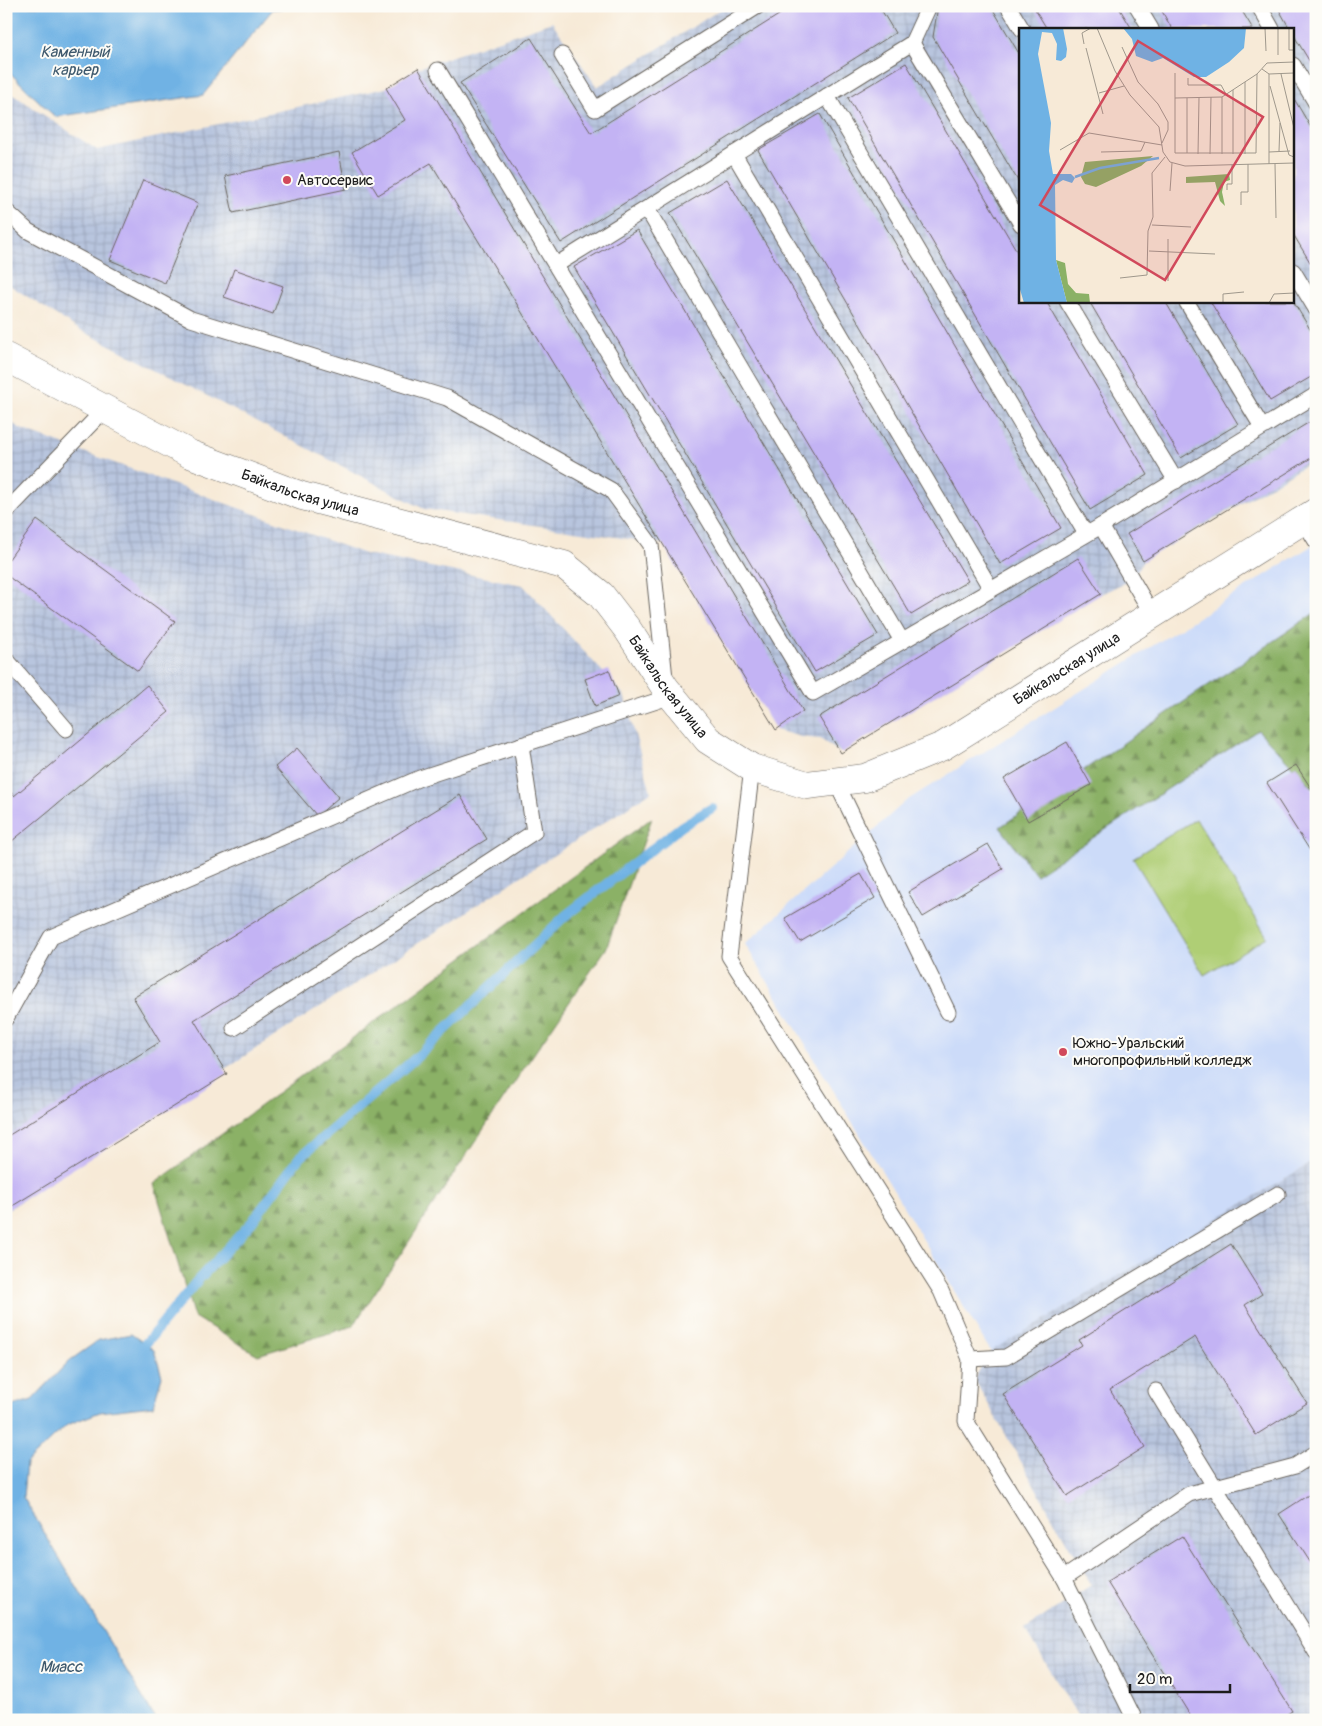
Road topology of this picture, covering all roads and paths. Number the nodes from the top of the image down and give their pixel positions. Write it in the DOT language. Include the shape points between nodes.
graph roads {
  1 [pos="758,6"];
  2 [pos="929,6"];
  3 [pos="1008,6"];
  4 [pos="1137,6"];
  5 [pos="1259,6"];
  6 [pos="1021,28"];
  7 [pos="1150,28"];
  8 [pos="1271,28"];
  9 [pos="912,44"];
  10 [pos="562,55"];
  11 [pos="1294,67"];
  12 [pos="438,70"];
  13 [pos="828,96"];
  14 [pos="1316,103"];
  15 [pos="734,154"];
  16 [pos="647,209"];
  17 [pos="6,211"];
  18 [pos="1019,221"];
  19 [pos="556,265"];
  20 [pos="1294,273"];
  21 [pos="1068,302"];
  22 [pos="1187,302"];
  23 [pos="1316,309"];
  24 [pos="6,357"];
  25 [pos="1316,395"];
  26 [pos="105,409"];
  27 [pos="1262,427"];
  28 [pos="1176,481"];
  29 [pos="6,512"];
  30 [pos="1311,524"];
  31 [pos="1101,526"];
  32 [pos="1086,534"];
  33 [pos="991,589"];
  34 [pos="1152,614"];
  35 [pos="902,641"];
  36 [pos="6,659"];
  37 [pos="669,692"];
  38 [pos="66,729"];
  39 [pos="520,745"];
  40 [pos="752,768"];
  41 [pos="836,782"];
  42 [pos="948,1012"];
  43 [pos="6,1018"];
  44 [pos="234,1028"];
  45 [pos="1278,1194"];
  46 [pos="970,1359"];
  47 [pos="1156,1391"];
  48 [pos="1316,1453"];
  49 [pos="1216,1487"];
  50 [pos="1064,1578"];
  51 [pos="1316,1652"];
  52 [pos="1135,1720"];
  1 -- 10 [label="lane" via="595,109"];
  2 -- 9 [label="lane"];
  3 -- 6 [label="lane"];
  4 -- 7 [label="lane"];
  5 -- 8 [label="lane"];
  9 -- 13 [label="lane"];
  9 -- 18 [label="lane"];
  11 -- 14 [label="lane"];
  12 -- 19 [label="lane"];
  13 -- 15 [label="lane"];
  13 -- 32 [label="lane"];
  15 -- 16 [label="lane"];
  15 -- 33 [label="lane"];
  16 -- 19 [label="lane"];
  16 -- 35 [label="lane"];
  17 -- 37 [label="lane" via="28,231 191,319 447,398 611,490 651,544"];
  19 -- 35 [label="lane" via="813,693"];
  20 -- 23 [label="lane"];
  21 -- 28 [label="lane"];
  22 -- 27 [label="lane"];
  24 -- 26 [label="street, Байкальская улица"];
  25 -- 27 [label="lane"];
  26 -- 29 [label="lane"];
  26 -- 37 [label="street, Байкальская улица" via="190,454 302,496 564,565 601,595"];
  27 -- 28 [label="lane"];
  28 -- 31 [label="lane"];
  30 -- 34 [label="street, Байкальская улица"];
  31 -- 32 [label="lane"];
  31 -- 34 [label="lane"];
  32 -- 33 [label="lane"];
  33 -- 35 [label="lane"];
  34 -- 41 [label="street, Байкальская улица" via="943,746 865,778"];
  36 -- 38 [label="lane"];
  37 -- 39 [label="lane"];
  37 -- 40 [label="street, Байкальская улица" via="708,740"];
  39 -- 43 [label="lane" via="420,778 51,937"];
  39 -- 44 [label="lane" via="534,832"];
  40 -- 41 [label="street, Байкальская улица" via="807,785"];
  40 -- 46 [label="lane" via="729,956 941,1291"];
  41 -- 42 [label="lane"];
  45 -- 46 [label="lane" via="1006,1357"];
  46 -- 50 [label="lane" via="966,1421"];
  47 -- 49 [label="lane"];
  48 -- 49 [label="lane" via="1295,1466"];
  49 -- 50 [label="lane" via="1189,1494"];
  49 -- 51 [label="lane"];
  50 -- 52 [label="lane"];
}
